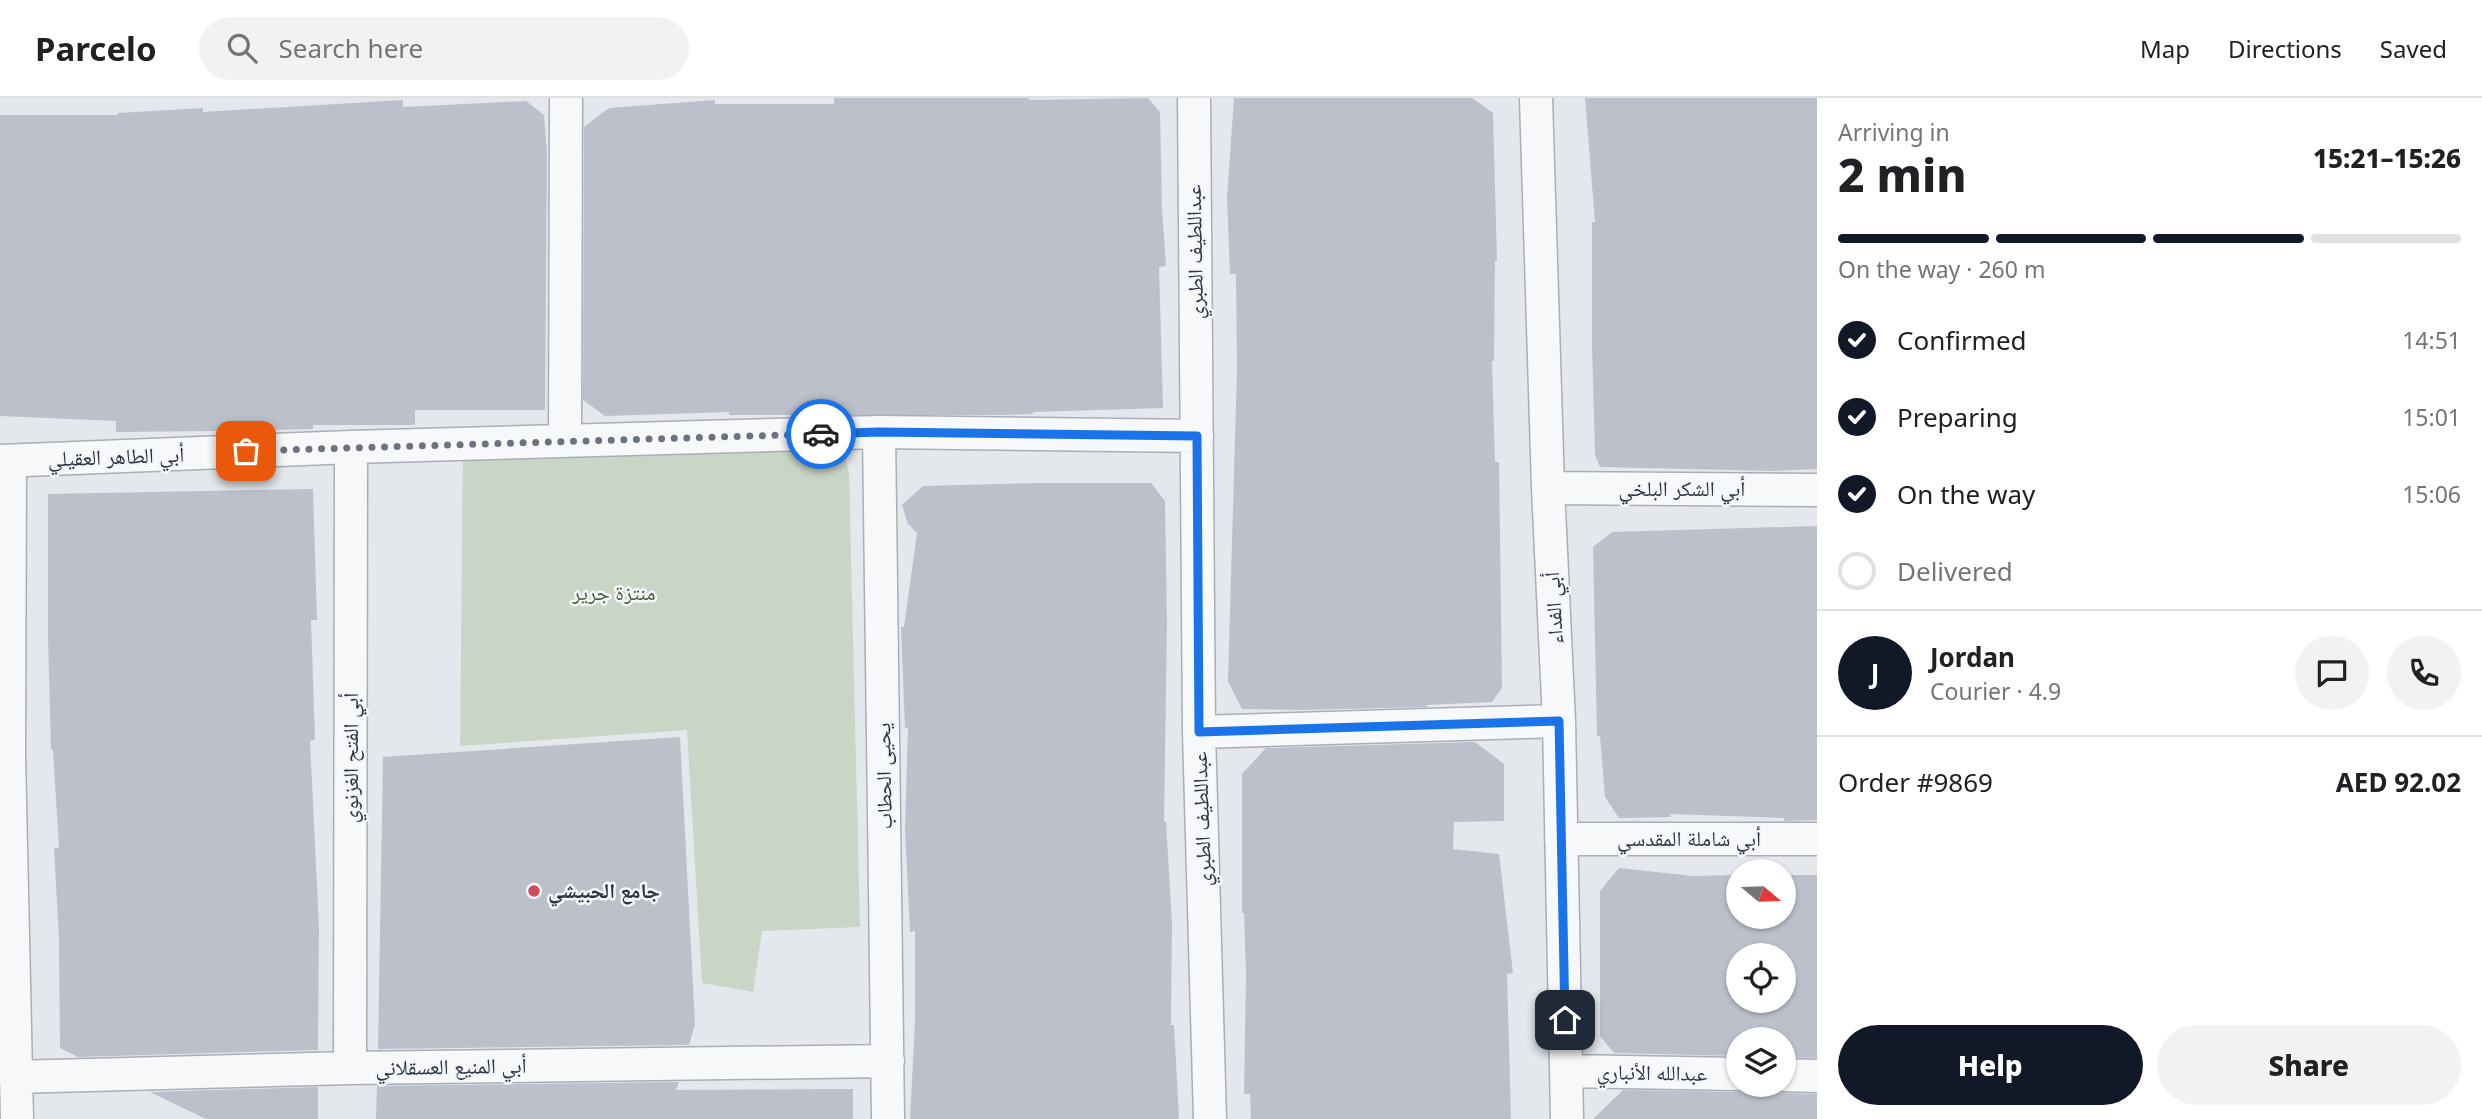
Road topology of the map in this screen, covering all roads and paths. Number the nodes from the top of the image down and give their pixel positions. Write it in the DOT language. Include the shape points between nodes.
graph roads {
  1 [pos="566,98"];
  2 [pos="1194,98"];
  3 [pos="1536,98"];
  4 [pos="879,432"];
  5 [pos="1197,436"];
  6 [pos="565,440"];
  7 [pos="351,447"];
  8 [pos="5,461"];
  9 [pos="1548,488"];
  10 [pos="1817,490"];
  11 [pos="1559,721"];
  12 [pos="1199,732"];
  13 [pos="4,755"];
  14 [pos="1561,839"];
  15 [pos="1817,839"];
  16 [pos="888,1060"];
  17 [pos="350,1068"];
  18 [pos="1566,1071"];
  19 [pos="1726,1074"];
  20 [pos="1796,1075"];
  21 [pos="1817,1076"];
  22 [pos="15,1077"];
  23 [pos="17,1119"];
  24 [pos="888,1119"];
  25 [pos="1210,1119"];
  26 [pos="1567,1119"];
  1 -- 6 [label="street"];
  2 -- 5 [label="street, عبداللطيف الطبري"];
  3 -- 9 [label="street, أبي الفداء"];
  4 -- 5 [label="street, أبي الطاهر العقيلي"];
  4 -- 6 [label="street, أبي الطاهر العقيلي"];
  4 -- 16 [label="street, يحيى الحطاب"];
  5 -- 12 [label="street, عبداللطيف الطبري"];
  6 -- 7 [label="street, أبي الطاهر العقيلي"];
  7 -- 8 [label="street, أبي الطاهر العقيلي"];
  7 -- 17 [label="street, أبي الفتح الغزنوي"];
  8 -- 13 [label="street"];
  9 -- 10 [label="street, أبي الشكر البلخي"];
  9 -- 11 [label="street, أبي الفداء"];
  11 -- 12 [label="street"];
  11 -- 14 [label="street, أبي الفداء"];
  12 -- 25 [label="street, عبداللطيف الطبري"];
  13 -- 22 [label="street"];
  14 -- 15 [label="street, أبي شاملة المقدسي"];
  14 -- 18 [label="street, أبي الفداء"];
  16 -- 17 [label="street, أبي المنيع العسقلاني"];
  16 -- 24 [label="street, يحيى الحطاب"];
  17 -- 22 [label="street, أبي المنيع العسقلاني"];
  18 -- 19 [label="street, عبدالله الأنباري"];
  18 -- 26 [label="street, أبي الفداء"];
  20 -- 21 [label="street"];
  22 -- 23 [label="street"];
}
